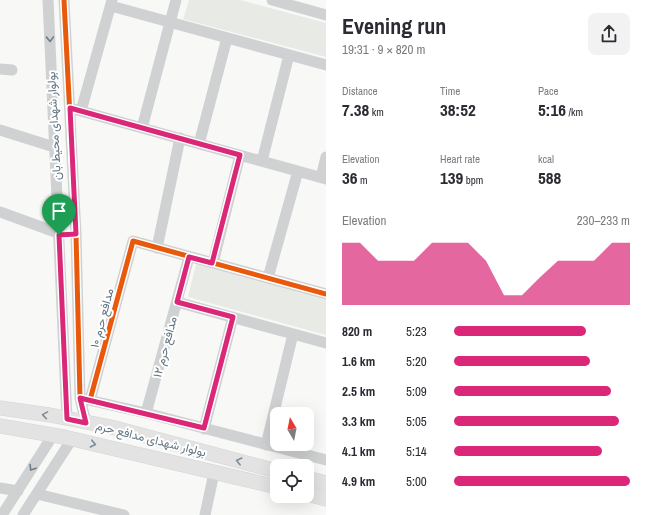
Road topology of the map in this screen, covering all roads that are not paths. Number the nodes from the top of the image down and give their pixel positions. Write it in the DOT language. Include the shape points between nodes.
graph roads {
  1 [pos="48,0"];
  2 [pos="64,0"];
  3 [pos="176,0"];
  4 [pos="272,0"];
  5 [pos="316,0"];
  6 [pos="111,3"];
  7 [pos="314,11"];
  8 [pos="326,15"];
  9 [pos="169,22"];
  10 [pos="227,38"];
  11 [pos="289,55"];
  12 [pos="326,65"];
  13 [pos="0,69"];
  14 [pos="12,70"];
  15 [pos="70,108"];
  16 [pos="82,111"];
  17 [pos="142,128"];
  18 [pos="0,130"];
  19 [pos="180,138"];
  20 [pos="199,144"];
  21 [pos="54,147"];
  22 [pos="240,155"];
  23 [pos="326,157"];
  24 [pos="262,161"];
  25 [pos="298,171"];
  26 [pos="323,178"];
  27 [pos="0,212"];
  28 [pos="58,234"];
  29 [pos="76,234"];
  30 [pos="157,248"];
  31 [pos="189,257"];
  32 [pos="212,263"];
  33 [pos="268,278"];
  34 [pos="326,294"];
  35 [pos="177,302"];
  36 [pos="233,317"];
  37 [pos="293,334"];
  38 [pos="326,343"];
  39 [pos="85,399"];
  40 [pos="0,408"];
  41 [pos="146,413"];
  42 [pos="67,419"];
  43 [pos="86,423"];
  44 [pos="0,426"];
  45 [pos="204,428"];
  46 [pos="53,435"];
  47 [pos="72,439"];
  48 [pos="266,445"];
  49 [pos="44,449"];
  50 [pos="62,454"];
  51 [pos="326,460"];
  52 [pos="270,469"];
  53 [pos="214,473"];
  54 [pos="314,481"];
  55 [pos="326,483"];
  56 [pos="270,485"];
  57 [pos="0,488"];
  58 [pos="18,491"];
  59 [pos="37,494"];
  60 [pos="314,496"];
  61 [pos="326,499"];
  62 [pos="111,514"];
  63 [pos="2,515"];
  64 [pos="23,515"];
  65 [pos="124,515"];
  66 [pos="205,515"];
  1 -- 21 [label="street, بولوار شهدای محیط بان, one-way"];
  2 -- 15 [label="street, بولوار شهدای محیط بان"];
  3 -- 9 [label="street"];
  4 -- 7 [label="street"];
  5 -- 7 [label="street"];
  6 -- 9 [label="street"];
  6 -- 16 [label="street"];
  7 -- 8 [label="street"];
  9 -- 10 [label="street"];
  9 -- 17 [label="street"];
  10 -- 11 [label="street"];
  10 -- 20 [label="street"];
  11 -- 12 [label="street"];
  11 -- 24 [label="street"];
  13 -- 14 [label="street"];
  15 -- 16 [label="street"];
  15 -- 29 [label="street, بولوار شهدای محیط بان"];
  16 -- 17 [label="street"];
  17 -- 19 [label="street"];
  18 -- 21 [label="street"];
  19 -- 20 [label="street"];
  19 -- 30 [label="street"];
  20 -- 22 [label="street"];
  21 -- 28 [label="street, بولوار شهدای محیط بان"];
  22 -- 24 [label="street"];
  22 -- 32 [label="street"];
  23 -- 26 [label="street"];
  24 -- 25 [label="street"];
  25 -- 26 [label="street"];
  25 -- 33 [label="street"];
  27 -- 28 [label="street"];
  28 -- 29 [label="street"];
  28 -- 42 [label="street, بولوار شهدای محیط بان"];
  29 -- 39 [label="street, بولوار شهدای محیط بان"];
  30 -- 31 [label="street"];
  30 -- 39 [label="street, مدافع حرم ۱۰" via="133,241"];
  31 -- 32 [label="street"];
  31 -- 35 [label="street, مدافع حرم ۱۲"];
  32 -- 33 [label="street"];
  33 -- 34 [label="street"];
  35 -- 36 [label="street"];
  35 -- 41 [label="street, مدافع حرم ۱۲"];
  36 -- 37 [label="street"];
  36 -- 45 [label="street"];
  37 -- 38 [label="street"];
  37 -- 48 [label="street"];
  39 -- 41 [label="street"];
  39 -- 43 [label="street, بولوار شهدای محیط بان"];
  42 -- 40 [label="main road, بولوار شهدای مدافع حرم, one-way"];
  41 -- 45 [label="street"];
  42 -- 43 [label="main road, بولوار شهدای مدافع حرم"];
  52 -- 43 [label="main road, بولوار شهدای مدافع حرم, one-way" via="111,427"];
  44 -- 46 [label="main road, بولوار شهدای مدافع حرم"];
  45 -- 48 [label="street"];
  46 -- 47 [label="main road, بولوار شهدای مدافع حرم"];
  46 -- 49 [label="street"];
  47 -- 50 [label="street"];
  47 -- 53 [label="main road, بولوار شهدای مدافع حرم, one-way"];
  48 -- 51 [label="street"];
  49 -- 50 [label="street" via="55,447"];
  49 -- 58 [label="street, one-way"];
  50 -- 59 [label="street"];
  53 -- 56 [label="main road, بولوار شهدای مدافع حرم"];
  53 -- 66 [label="street"];
  54 -- 55 [label="main road"];
  57 -- 58 [label="street"];
  58 -- 63 [label="street"];
  59 -- 62 [label="street"];
  59 -- 64 [label="street"];
  60 -- 61 [label="main road"];
  62 -- 65 [label="street"];
}
